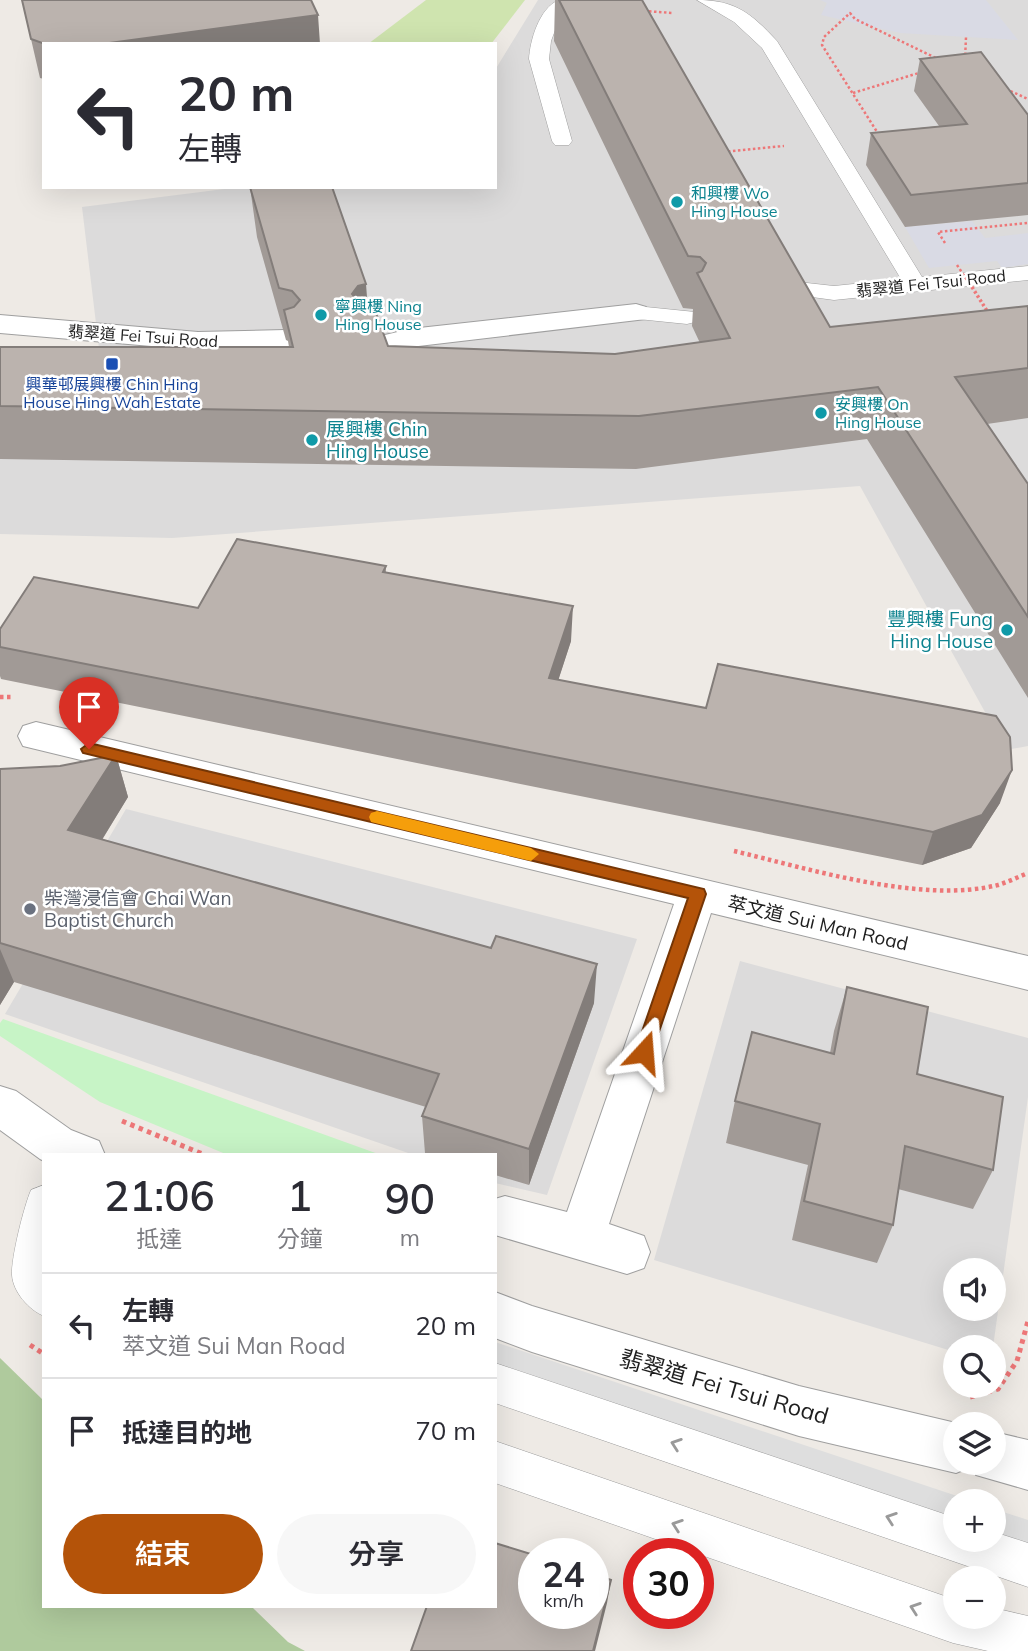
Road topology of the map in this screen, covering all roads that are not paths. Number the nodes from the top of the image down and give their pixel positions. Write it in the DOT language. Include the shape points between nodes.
graph roads {
  1 [pos="572,0"];
  2 [pos="706,0"];
  3 [pos="562,141"];
  4 [pos="1028,273"];
  5 [pos="915,284"];
  6 [pos="802,296"];
  7 [pos="684,309"];
  8 [pos="636,313"];
  9 [pos="0,324"];
  10 [pos="372,339"];
  11 [pos="0,346"];
  12 [pos="36,736"];
  13 [pos="698,894"];
  14 [pos="1028,973"];
  15 [pos="0,1105"];
  16 [pos="64,1152"];
  17 [pos="505,1217"];
  18 [pos="42,1219"];
  19 [pos="581,1237"];
  20 [pos="627,1252"];
  21 [pos="42,1294"];
  22 [pos="497,1316"];
  23 [pos="497,1384"];
  24 [pos="943,1445"];
  25 [pos="1006,1460"];
  26 [pos="497,1463"];
  27 [pos="1028,1465"];
  28 [pos="943,1536"];
  29 [pos="992,1552"];
  30 [pos="1028,1564"];
  31 [pos="1028,1638"];
  1 -- 3 [label="lane" via="553,16 539,46"];
  2 -- 5 [label="lane" via="728,9 770,45"];
  4 -- 5 [label="lane, 翡翠道 Fei Tsui Road"];
  5 -- 6 [label="lane, 翡翠道 Fei Tsui Road"];
  7 -- 8 [label="lane"];
  8 -- 10 [label="street"];
  9 -- 11 [label="street, 翡翠道 Fei Tsui Road" via="287,345 152,354"];
  12 -- 13 [label="street, 萃文道 Sui Man Road"];
  13 -- 14 [label="street, 萃文道 Sui Man Road"];
  13 -- 19 [label="street"];
  15 -- 16 [label="street"];
  17 -- 19 [label="street"];
  18 -- 21 [label="lane" via="31,1276"];
  19 -- 20 [label="street"];
  22 -- 24 [label="street, 翡翠道 Fei Tsui Road" via="799,1411"];
  28 -- 23 [label="lane, one-way"];
  25 -- 27 [label="street"];
  31 -- 26 [label="lane, one-way" via="953,1622"];
  29 -- 30 [label="lane"];
}
